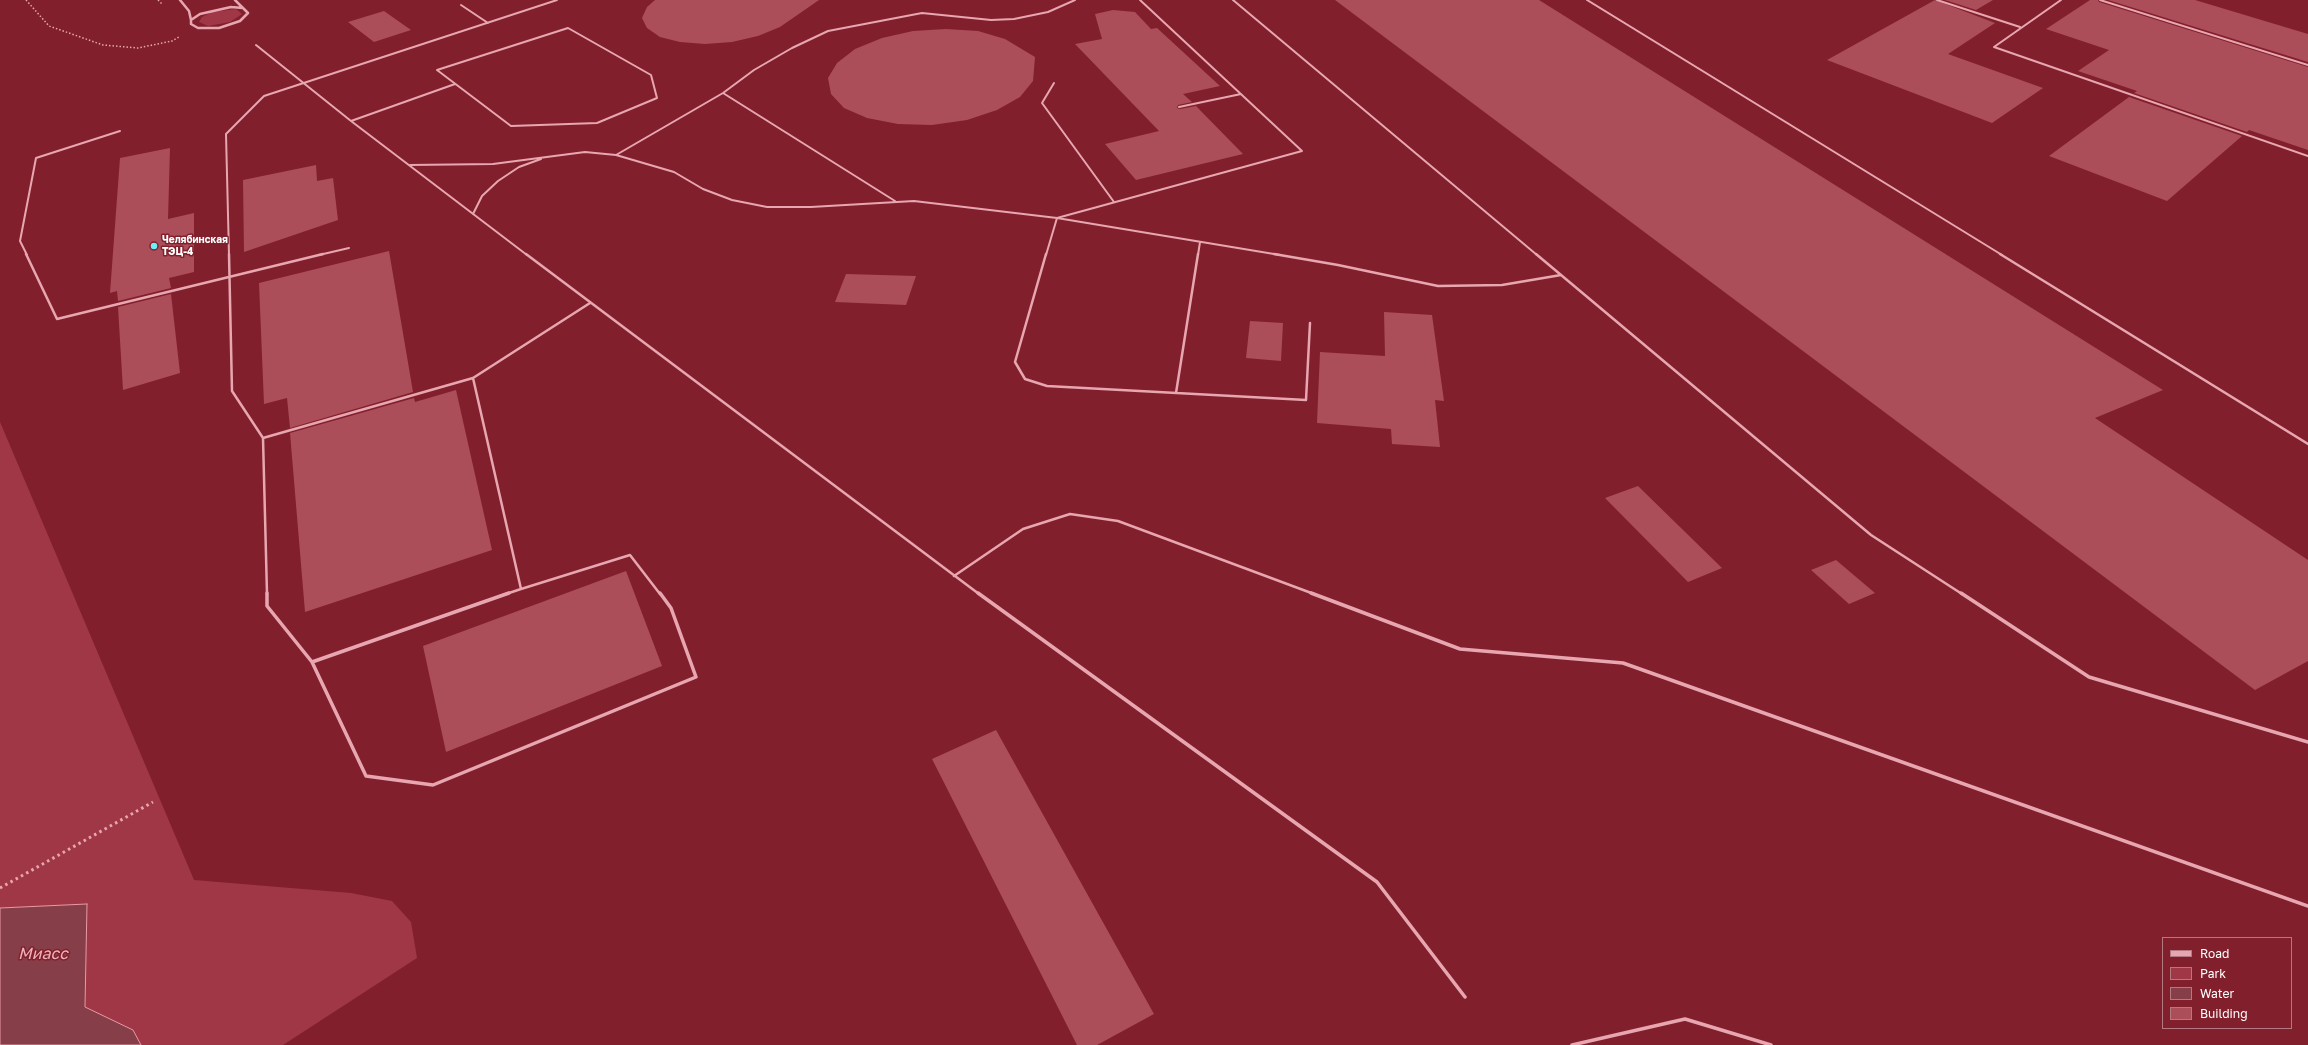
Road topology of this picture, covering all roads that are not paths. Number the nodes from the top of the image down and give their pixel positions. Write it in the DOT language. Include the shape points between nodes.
graph roads {
  1 [pos="180,0"];
  2 [pos="235,0"];
  3 [pos="558,0"];
  4 [pos="1075,0"];
  5 [pos="1140,0"];
  6 [pos="1233,0"];
  7 [pos="1587,0"];
  8 [pos="1937,0"];
  9 [pos="2061,0"];
  10 [pos="2100,0"];
  11 [pos="461,4"];
  12 [pos="243,8"];
  13 [pos="191,20"];
  14 [pos="488,23"];
  15 [pos="2020,27"];
  16 [pos="256,45"];
  17 [pos="2308,65"];
  18 [pos="304,82"];
  19 [pos="1054,83"];
  20 [pos="455,84"];
  21 [pos="722,93"];
  22 [pos="1241,94"];
  23 [pos="1179,107"];
  24 [pos="351,120"];
  25 [pos="120,131"];
  26 [pos="616,155"];
  27 [pos="2308,156"];
  28 [pos="545,157"];
  29 [pos="410,165"];
  30 [pos="896,202"];
  31 [pos="1114,202"];
  32 [pos="473,214"];
  33 [pos="1057,218"];
  34 [pos="1200,242"];
  35 [pos="349,248"];
  36 [pos="1561,275"];
  37 [pos="228,278"];
  38 [pos="590,303"];
  39 [pos="1310,323"];
  40 [pos="473,378"];
  41 [pos="1176,393"];
  42 [pos="263,438"];
  43 [pos="2308,444"];
  44 [pos="954,576"];
  45 [pos="520,589"];
  46 [pos="312,662"];
  47 [pos="2308,742"];
  48 [pos="2308,906"];
  49 [pos="1465,997"];
  50 [pos="1572,1045"];
  51 [pos="1771,1045"];
  1 -- 13 [label="street" via="189,11"];
  2 -- 12 [label="street"];
  3 -- 14 [label="lane"];
  4 -- 21 [label="lane" via="1048,12 1014,19 991,20 922,13 828,31 785,51"];
  5 -- 22 [label="lane"];
  6 -- 36 [label="lane"];
  7 -- 43 [label="lane"];
  8 -- 15 [label="lane"];
  9 -- 15 [label="lane"];
  10 -- 17 [label="lane"];
  11 -- 14 [label="lane"];
  12 -- 13 [label="street" via="231,6 214,9"];
  12 -- 13 [label="street" via="248,13 234,24 211,29 198,28 191,24"];
  14 -- 18 [label="lane"];
  15 -- 27 [label="lane" via="1994,47"];
  16 -- 18 [label="lane"];
  18 -- 24 [label="lane"];
  18 -- 37 [label="lane" via="264,96 226,134"];
  19 -- 31 [label="lane" via="1042,103"];
  20 -- 20 [label="lane" via="511,126 597,123 657,98 651,75 568,28 437,70"];
  20 -- 24 [label="lane"];
  21 -- 26 [label="lane"];
  21 -- 30 [label="lane"];
  22 -- 23 [label="lane"];
  22 -- 31 [label="lane" via="1302,151"];
  24 -- 29 [label="lane"];
  25 -- 37 [label="lane" via="36,158 20,241 57,319"];
  26 -- 28 [label="lane" via="585,152"];
  26 -- 30 [label="lane" via="674,172 703,189 732,200 767,207"];
  28 -- 29 [label="lane" via="493,164"];
  28 -- 32 [label="lane" via="519,168 498,181 482,196"];
  29 -- 32 [label="lane"];
  30 -- 33 [label="lane" via="914,201"];
  31 -- 33 [label="lane"];
  32 -- 38 [label="lane"];
  33 -- 34 [label="lane"];
  33 -- 41 [label="lane" via="1015,362 1025,379 1047,386"];
  34 -- 36 [label="lane" via="1338,265 1438,286 1502,284"];
  34 -- 41 [label="lane"];
  35 -- 37 [label="lane"];
  36 -- 47 [label="lane" via="1871,535 2089,677"];
  37 -- 42 [label="lane" via="232,391"];
  38 -- 40 [label="lane"];
  38 -- 44 [label="lane"];
  39 -- 41 [label="lane" via="1306,400"];
  40 -- 42 [label="lane"];
  40 -- 45 [label="lane"];
  42 -- 46 [label="lane" via="267,606"];
  44 -- 48 [label="lane" via="1023,529 1070,514 1118,521 1460,649 1623,663"];
  44 -- 49 [label="lane" via="1377,882"];
  45 -- 46 [label="lane"];
  45 -- 46 [label="lane" via="630,555 671,608 696,677 433,785 366,776"];
  50 -- 51 [label="lane" via="1685,1019"];
}
